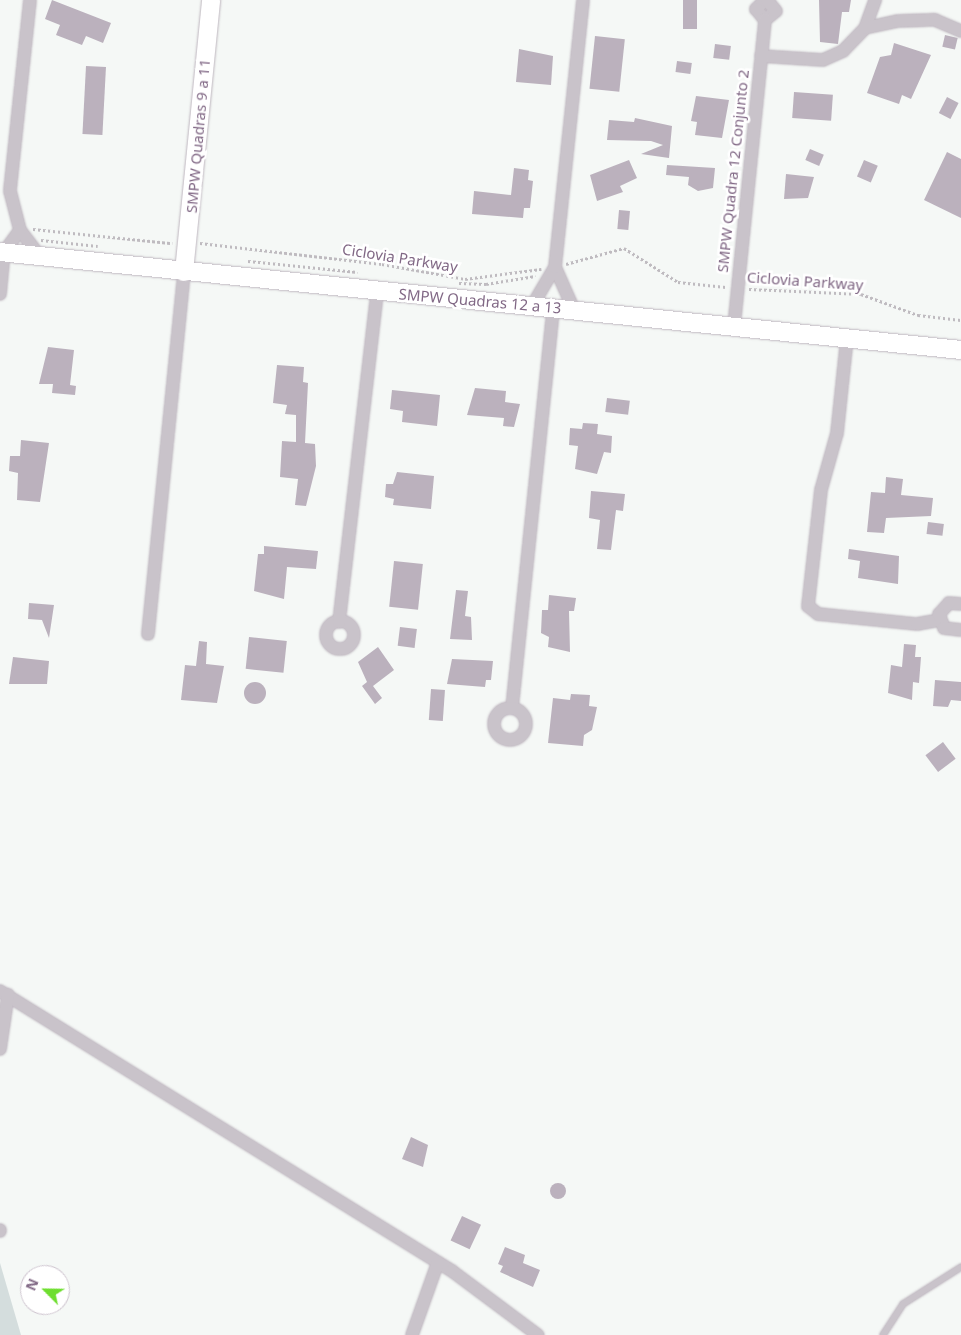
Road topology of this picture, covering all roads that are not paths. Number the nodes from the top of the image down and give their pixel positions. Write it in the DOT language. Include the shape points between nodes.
graph roads {
  1 [pos="30,0"];
  2 [pos="211,0"];
  3 [pos="584,0"];
  4 [pos="766,0"];
  5 [pos="875,0"];
  6 [pos="865,28"];
  7 [pos="961,31"];
  8 [pos="761,56"];
  9 [pos="23,234"];
  10 [pos="2,252"];
  11 [pos="40,257"];
  12 [pos="554,270"];
  13 [pos="184,272"];
  14 [pos="377,292"];
  15 [pos="0,294"];
  16 [pos="532,306"];
  17 [pos="553,308"];
  18 [pos="574,310"];
  19 [pos="734,326"];
  20 [pos="847,338"];
  21 [pos="961,350"];
  22 [pos="961,604"];
  23 [pos="940,620"];
  24 [pos="339,622"];
  25 [pos="961,630"];
  26 [pos="148,634"];
  27 [pos="512,708"];
  28 [pos="4,993"];
  29 [pos="0,1049"];
  30 [pos="438,1262"];
  31 [pos="961,1267"];
  32 [pos="412,1335"];
  33 [pos="538,1335"];
  34 [pos="882,1335"];
  1 -- 9 [label="street" via="10,191"];
  2 -- 13 [label="street, SMPW Quadras 9 a 11"];
  3 -- 12 [label="street"];
  4 -- 8 [label="street, SMPW Quadra 12 Conjunto 2" via="776,11 765,20"];
  5 -- 6 [label="street"];
  6 -- 7 [label="street" via="927,19"];
  6 -- 8 [label="street" via="843,51 823,60"];
  8 -- 19 [label="street, SMPW Quadra 12 Conjunto 2"];
  9 -- 10 [label="street"];
  9 -- 11 [label="street"];
  10 -- 11 [label="street, SMPW Quadras 12 a 13"];
  10 -- 15 [label="street"];
  11 -- 13 [label="street, SMPW Quadras 12 a 13"];
  12 -- 16 [label="street"];
  12 -- 18 [label="street"];
  13 -- 14 [label="street, SMPW Quadras 12 a 13"];
  13 -- 26 [label="street"];
  14 -- 16 [label="street, SMPW Quadras 12 a 13"];
  14 -- 24 [label="street"];
  16 -- 17 [label="street, SMPW Quadras 12 a 13"];
  17 -- 18 [label="street, SMPW Quadras 12 a 13"];
  17 -- 27 [label="street"];
  18 -- 19 [label="street, SMPW Quadras 12 a 13"];
  19 -- 20 [label="street, SMPW Quadras 12 a 13"];
  20 -- 21 [label="street, SMPW Quadras 12 a 13"];
  20 -- 23 [label="street" via="837,433 821,490 808,606 818,614 917,624"];
  22 -- 23 [label="street" via="945,606"];
  23 -- 25 [label="street" via="948,631"];
  28 -- 29 [label="street"];
  28 -- 30 [label="street"];
  30 -- 32 [label="street"];
  30 -- 33 [label="street"];
  31 -- 34 [label="lane" via="908,1299 893,1314"];
}
